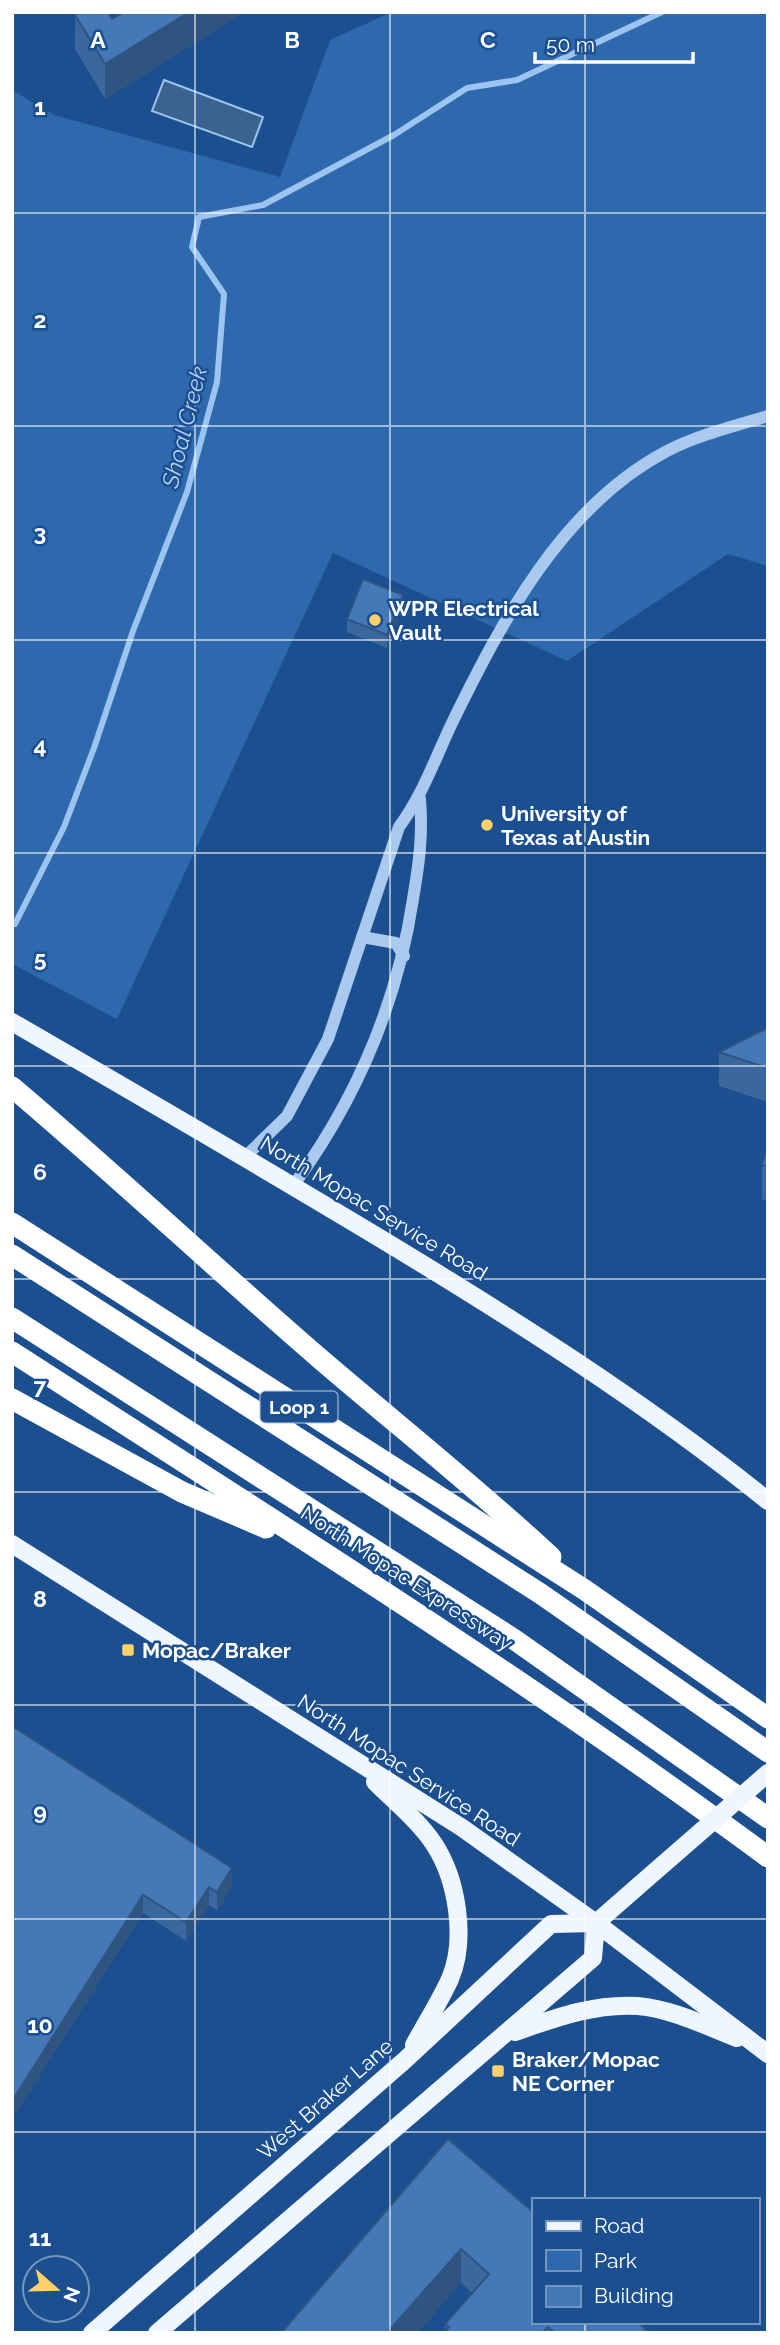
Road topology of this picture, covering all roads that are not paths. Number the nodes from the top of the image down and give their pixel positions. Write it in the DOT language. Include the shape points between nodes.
graph roads {
  1 [pos="768,416"];
  2 [pos="420,799"];
  3 [pos="362,937"];
  4 [pos="404,956"];
  5 [pos="12,1022"];
  6 [pos="12,1087"];
  7 [pos="245,1157"];
  8 [pos="293,1186"];
  9 [pos="12,1223"];
  10 [pos="12,1255"];
  11 [pos="12,1318"];
  12 [pos="12,1352"];
  13 [pos="12,1399"];
  14 [pos="766,1500"];
  15 [pos="12,1544"];
  16 [pos="321,1551"];
  17 [pos="585,1590"];
  18 [pos="768,1718"];
  19 [pos="768,1752"];
  20 [pos="350,1758"];
  21 [pos="768,1773"];
  22 [pos="768,1818"];
  23 [pos="768,1857"];
  24 [pos="596,1923"];
  25 [pos="505,2035"];
  26 [pos="762,2050"];
  27 [pos="405,2060"];
  28 [pos="92,2333"];
  29 [pos="157,2333"];
  1 -- 2 [label="street" via="667,451 617,484 570,528 519,598 453,723"];
  2 -- 3 [label="street" via="399,827"];
  2 -- 4 [label="street" via="423,836"];
  3 -- 4 [label="street" via="396,943"];
  3 -- 7 [label="street" via="328,1039 304,1087 287,1116"];
  4 -- 8 [label="street" via="384,1021 356,1083 326,1140"];
  5 -- 7 [label="main road, North Mopac Service Road"];
  6 -- 17 [label="highway" via="316,1356 500,1510"];
  7 -- 8 [label="main road, North Mopac Service Road"];
  8 -- 14 [label="main road, North Mopac Service Road" via="512,1318"];
  9 -- 17 [label="highway, Loop 1"];
  10 -- 19 [label="highway" via="541,1594"];
  11 -- 22 [label="highway" via="515,1640"];
  12 -- 16 [label="highway, North Mopac Expressway"];
  13 -- 16 [label="highway" via="182,1492"];
  15 -- 20 [label="main road, North Mopac Service Road"];
  16 -- 23 [label="highway, North Mopac Expressway" via="503,1670"];
  17 -- 18 [label="highway, Loop 1"];
  20 -- 24 [label="main road, North Mopac Service Road" via="461,1827"];
  20 -- 27 [label="main road" via="434,1844 451,1878 458,1947 451,1976"];
  21 -- 24 [label="main road, bridge"];
  24 -- 25 [label="main road" via="593,1958"];
  24 -- 26 [label="main road, North Mopac Service Road"];
  24 -- 27 [label="main road, West Braker Lane" via="551,1924"];
  25 -- 26 [label="main road" via="572,2012 641,2006"];
  25 -- 29 [label="main road"];
  27 -- 28 [label="main road, West Braker Lane"];
}
